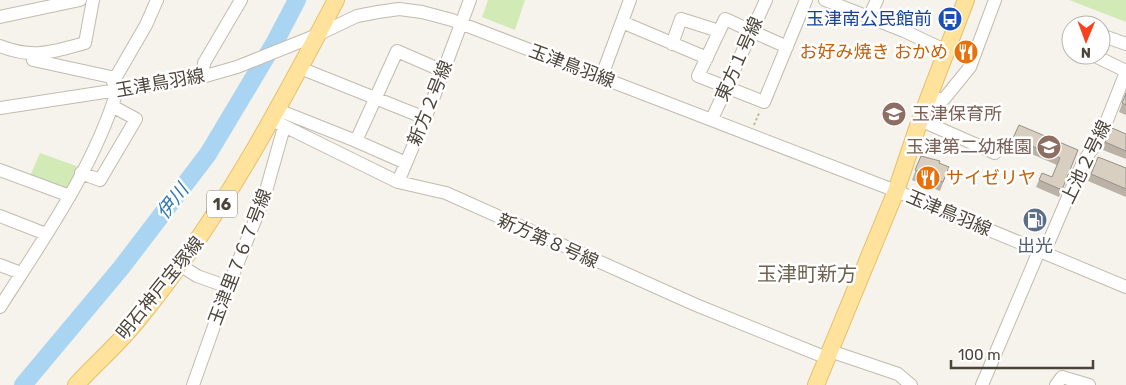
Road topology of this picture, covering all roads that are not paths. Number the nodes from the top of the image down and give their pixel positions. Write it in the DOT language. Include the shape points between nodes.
graph roads {
  1 [pos="80,0"];
  2 [pos="93,0"];
  3 [pos="157,0"];
  4 [pos="241,0"];
  5 [pos="336,0"];
  6 [pos="470,0"];
  7 [pos="630,0"];
  8 [pos="766,0"];
  9 [pos="806,0"];
  10 [pos="825,0"];
  11 [pos="877,0"];
  12 [pos="966,0"];
  13 [pos="994,0"];
  14 [pos="0,17"];
  15 [pos="869,17"];
  16 [pos="622,22"];
  17 [pos="461,24"];
  18 [pos="751,30"];
  19 [pos="719,31"];
  20 [pos="317,36"];
  21 [pos="1111,39"];
  22 [pos="672,44"];
  23 [pos="1126,44"];
  24 [pos="0,46"];
  25 [pos="787,48"];
  26 [pos="947,51"];
  27 [pos="0,52"];
  28 [pos="706,58"];
  29 [pos="1111,64"];
  30 [pos="300,68"];
  31 [pos="443,71"];
  32 [pos="1126,71"];
  33 [pos="202,77"];
  34 [pos="601,78"];
  35 [pos="115,86"];
  36 [pos="726,88"];
  37 [pos="376,98"];
  38 [pos="928,99"];
  39 [pos="112,106"];
  40 [pos="0,108"];
  41 [pos="425,118"];
  42 [pos="712,118"];
  43 [pos="278,119"];
  44 [pos="920,120"];
  45 [pos="356,141"];
  46 [pos="995,153"];
  47 [pos="406,163"];
  48 [pos="0,170"];
  49 [pos="81,173"];
  50 [pos="398,182"];
  51 [pos="896,191"];
  52 [pos="70,196"];
  53 [pos="0,216"];
  54 [pos="46,234"];
  55 [pos="1042,252"];
  56 [pos="0,265"];
  57 [pos="180,265"];
  58 [pos="21,273"];
  59 [pos="228,287"];
  60 [pos="1126,287"];
  61 [pos="0,307"];
  62 [pos="828,354"];
  63 [pos="76,385"];
  64 [pos="193,385"];
  65 [pos="816,385"];
  66 [pos="911,385"];
  67 [pos="982,385"];
  68 [pos="1056,385"];
  69 [pos="1089,385"];
  1 -- 14 [label="street"];
  2 -- 24 [label="street" via="85,43 46,54"];
  3 -- 35 [label="street"];
  4 -- 33 [label="street" via="204,63"];
  5 -- 20 [label="main road, 明石神戸宝塚線 / 16"];
  6 -- 17 [label="street, 新方２号線"];
  7 -- 16 [label="street"];
  8 -- 18 [label="street, 東方１号線"];
  9 -- 25 [label="street"];
  10 -- 15 [label="street"];
  11 -- 15 [label="street"];
  12 -- 26 [label="main road"];
  13 -- 38 [label="street" via="970,67 944,100"];
  15 -- 26 [label="street"];
  16 -- 22 [label="street"];
  16 -- 34 [label="street"];
  17 -- 20 [label="street, 玉津鳥羽線" via="399,9 357,16"];
  17 -- 31 [label="street, 新方２号線"];
  17 -- 34 [label="street, 玉津鳥羽線"];
  18 -- 19 [label="street" via="725,19"];
  18 -- 25 [label="street"];
  18 -- 36 [label="street, 東方１号線"];
  19 -- 22 [label="street" via="681,19"];
  19 -- 28 [label="street"];
  20 -- 30 [label="main road, 明石神戸宝塚線 / 16"];
  20 -- 33 [label="street, 玉津鳥羽線"];
  21 -- 23 [label="street"];
  22 -- 28 [label="street"];
  25 -- 36 [label="street" via="764,102"];
  26 -- 38 [label="main road"];
  27 -- 35 [label="street" via="111,77"];
  28 -- 36 [label="street" via="698,76"];
  29 -- 32 [label="street"];
  30 -- 37 [label="street"];
  30 -- 43 [label="main road, 明石神戸宝塚線 / 16"];
  31 -- 37 [label="street" via="397,51"];
  31 -- 41 [label="street, 新方２号線"];
  32 -- 55 [label="street, 上池２号線" via="1100,138 1083,162"];
  33 -- 35 [label="street, 玉津鳥羽線"];
  34 -- 42 [label="street, 玉津鳥羽線"];
  35 -- 39 [label="street"];
  35 -- 40 [label="street, 玉津鳥羽線"];
  36 -- 42 [label="street, 東方１号線"];
  37 -- 41 [label="street"];
  37 -- 45 [label="street"];
  38 -- 44 [label="main road"];
  39 -- 49 [label="street"];
  39 -- 49 [label="street" via="136,118 100,180"];
  41 -- 47 [label="street, 新方２号線"];
  42 -- 51 [label="street, 玉津鳥羽線"];
  43 -- 45 [label="street"];
  43 -- 50 [label="street, 新方第８号線"];
  43 -- 57 [label="main road, 明石神戸宝塚線 / 16"];
  43 -- 59 [label="street, 玉津里７６７号線" via="264,198"];
  44 -- 46 [label="street"];
  44 -- 51 [label="main road"];
  45 -- 47 [label="street"];
  47 -- 50 [label="street, 新方２号線"];
  48 -- 52 [label="street"];
  49 -- 52 [label="street"];
  50 -- 62 [label="street, 新方第８号線" via="446,193 696,306"];
  51 -- 55 [label="street, 玉津鳥羽線"];
  51 -- 62 [label="main road"];
  52 -- 54 [label="street"];
  53 -- 54 [label="street"];
  54 -- 58 [label="street"];
  55 -- 60 [label="street, 玉津鳥羽線"];
  55 -- 67 [label="street, 上池２号線"];
  56 -- 58 [label="street"];
  57 -- 59 [label="street" via="197,276"];
  57 -- 63 [label="main road, 明石神戸宝塚線 / 16" via="140,318"];
  58 -- 61 [label="street"];
  59 -- 64 [label="street, 玉津里７６７号線"];
  62 -- 65 [label="main road"];
  62 -- 66 [label="street, 新方第８号線" via="898,374"];
  68 -- 69 [label="street" via="1062,377"];
}
